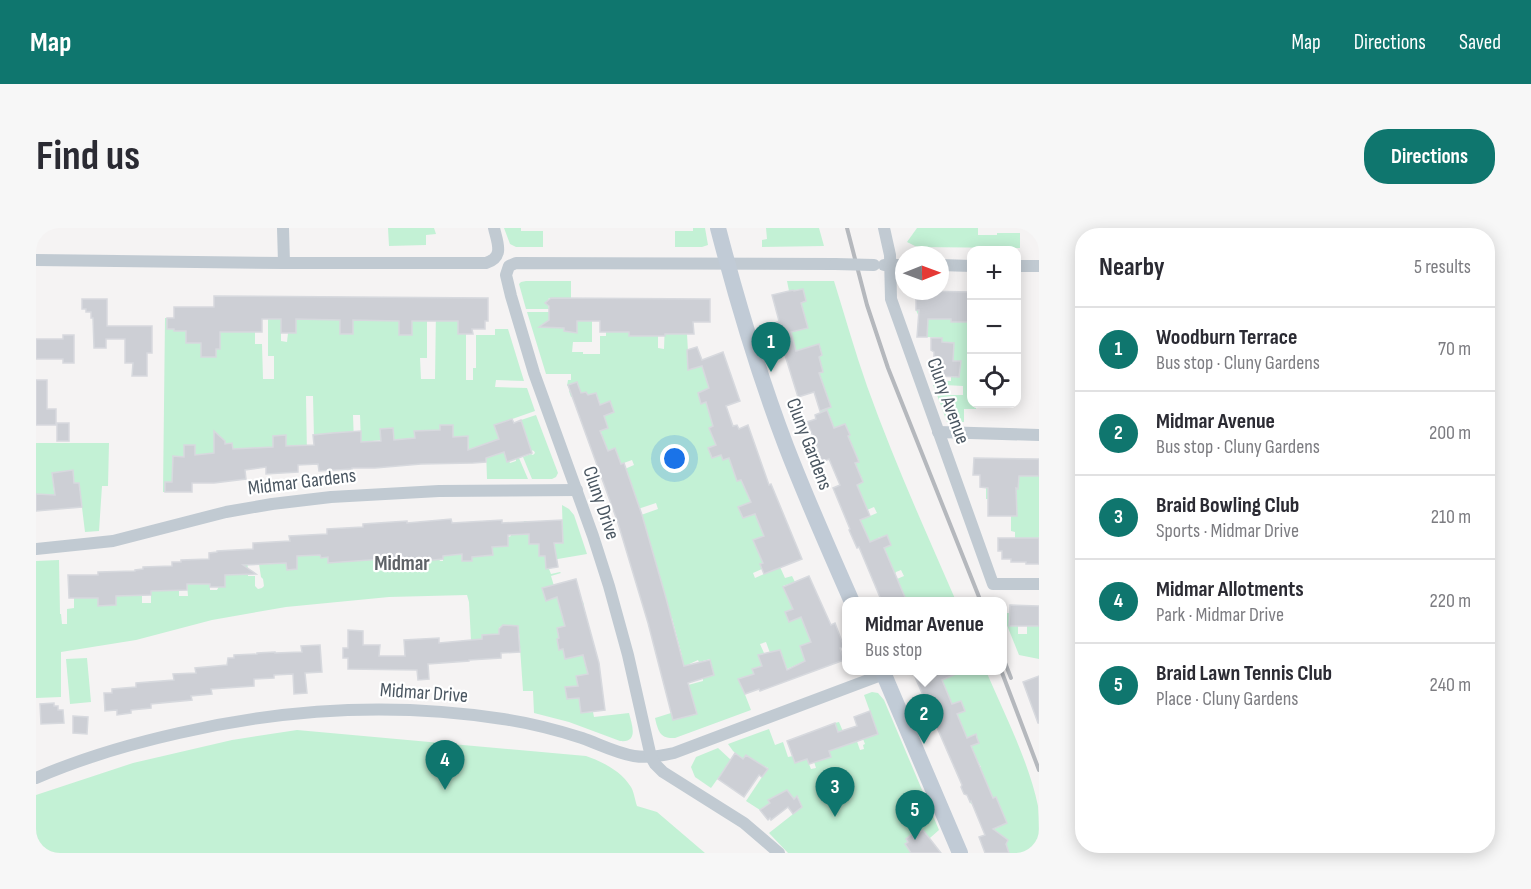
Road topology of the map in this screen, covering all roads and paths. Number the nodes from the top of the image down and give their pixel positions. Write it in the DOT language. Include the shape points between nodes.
graph roads {
  1 [pos="283,228"];
  2 [pos="494,228"];
  3 [pos="718,228"];
  4 [pos="884,228"];
  5 [pos="36,260"];
  6 [pos="284,263"];
  7 [pos="728,264"];
  8 [pos="890,265"];
  9 [pos="895,265"];
  10 [pos="949,266"];
  11 [pos="967,266"];
  12 [pos="1021,266"];
  13 [pos="1039,266"];
  14 [pos="939,432"];
  15 [pos="1039,435"];
  16 [pos="577,490"];
  17 [pos="36,549"];
  18 [pos="1039,585"];
  19 [pos="850,597"];
  20 [pos="875,675"];
  21 [pos="884,675"];
  22 [pos="651,756"];
  23 [pos="36,778"];
  24 [pos="779,853"];
  25 [pos="960,853"];
  1 -- 6 [label="street"];
  2 -- 6 [label="street" via="499,249 496,257 486,263"];
  3 -- 7 [label="street, Cluny Gardens"];
  4 -- 8 [label="street, Cluny Avenue"];
  5 -- 6 [label="street"];
  7 -- 8 [label="street, bridge"];
  7 -- 16 [label="street, Cluny Drive" via="509,266 506,275 522,334"];
  7 -- 19 [label="street, Cluny Gardens" via="787,448"];
  8 -- 9 [label="street"];
  8 -- 14 [label="street, Cluny Avenue" via="891,299"];
  10 -- 11 [label="street"];
  12 -- 13 [label="street"];
  14 -- 15 [label="street"];
  14 -- 18 [label="street, Cluny Avenue" via="993,584"];
  16 -- 17 [label="street, Midmar Gardens" via="402,492 295,501 226,512 113,541"];
  16 -- 22 [label="street, Cluny Drive" via="622,631"];
  20 -- 22 [label="street, Midmar Drive" via="680,751"];
  21 -- 25 [label="street"];
  22 -- 23 [label="street, Midmar Drive" via="633,756 572,735 505,719 426,710 357,709 205,727 112,750"];
  22 -- 24 [label="street" via="663,772 739,819"];
}
